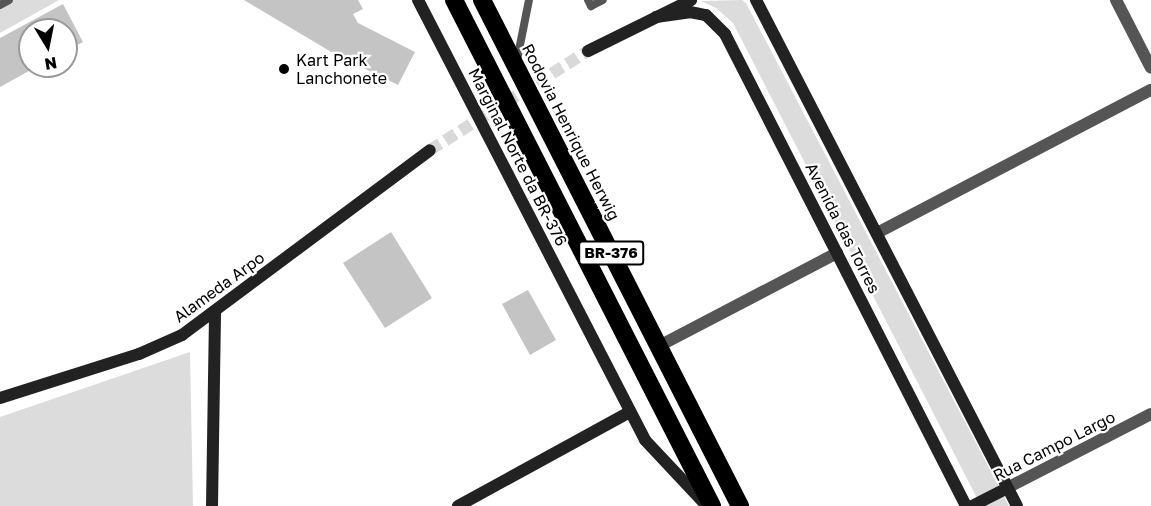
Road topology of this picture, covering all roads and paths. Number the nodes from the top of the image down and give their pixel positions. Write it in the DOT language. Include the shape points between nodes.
graph roads {
  1 [pos="9,0"];
  2 [pos="418,0"];
  3 [pos="454,0"];
  4 [pos="482,0"];
  5 [pos="529,0"];
  6 [pos="588,0"];
  7 [pos="603,0"];
  8 [pos="691,0"];
  9 [pos="756,0"];
  10 [pos="1116,0"];
  11 [pos="0,5"];
  12 [pos="656,17"];
  13 [pos="588,51"];
  14 [pos="516,66"];
  15 [pos="1151,68"];
  16 [pos="1151,90"];
  17 [pos="430,150"];
  18 [pos="876,233"];
  19 [pos="837,254"];
  20 [pos="215,312"];
  21 [pos="659,346"];
  22 [pos="0,398"];
  23 [pos="630,412"];
  24 [pos="1151,414"];
  25 [pos="1007,488"];
  26 [pos="212,506"];
  27 [pos="458,506"];
  28 [pos="707,506"];
  29 [pos="712,506"];
  30 [pos="740,506"];
  31 [pos="966,506"];
  32 [pos="972,506"];
  33 [pos="1017,506"];
  1 -- 11 [label="lane"];
  2 -- 23 [label="main road, Marginal Norte da BR-376"];
  3 -- 29 [label="highway, BR-376"];
  4 -- 14 [label="highway, Rodovia Henrique Herwig / BR-376"];
  5 -- 14 [label="lane"];
  6 -- 7 [label="lane" via="591,6"];
  8 -- 12 [label="main road"];
  9 -- 18 [label="main road, Avenida das Torres"];
  10 -- 15 [label="street"];
  12 -- 13 [label="main road"];
  12 -- 19 [label="main road, Avenida das Torres" via="690,12 706,15 725,34"];
  14 -- 21 [label="highway, Rodovia Henrique Herwig / BR-376"];
  16 -- 18 [label="street"];
  17 -- 20 [label="main road, Alameda Arpo"];
  18 -- 25 [label="main road, Avenida das Torres"];
  19 -- 21 [label="street"];
  19 -- 31 [label="main road, Avenida das Torres"];
  20 -- 22 [label="main road, Alameda Arpo" via="161,346"];
  20 -- 26 [label="main road"];
  21 -- 30 [label="highway, Rodovia Henrique Herwig / BR-376"];
  23 -- 27 [label="main road"];
  23 -- 28 [label="main road, Marginal Norte da BR-376" via="645,440"];
  24 -- 25 [label="street, Rua Campo Largo"];
  25 -- 32 [label="main road, Rua Campo Largo"];
  25 -- 33 [label="main road, Avenida das Torres"];
}
